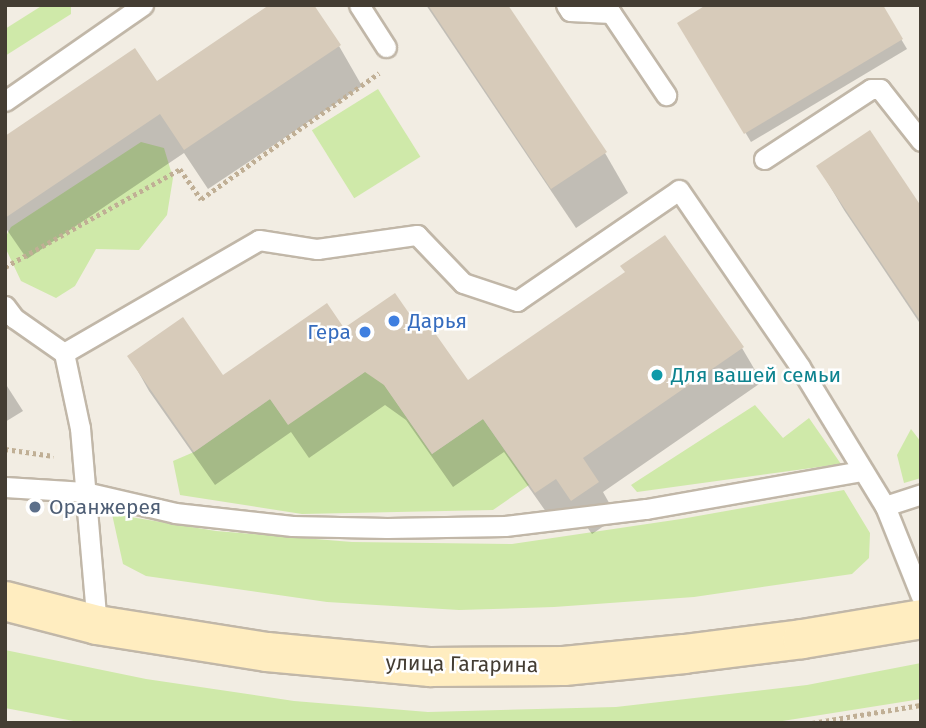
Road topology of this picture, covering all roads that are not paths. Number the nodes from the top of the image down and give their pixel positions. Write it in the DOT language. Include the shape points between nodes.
graph roads {
  1 [pos="143,5"];
  2 [pos="359,5"];
  3 [pos="566,5"];
  4 [pos="616,9"];
  5 [pos="386,47"];
  6 [pos="666,95"];
  7 [pos="5,101"];
  8 [pos="921,141"];
  9 [pos="764,159"];
  10 [pos="5,306"];
  11 [pos="64,354"];
  12 [pos="861,471"];
  13 [pos="5,487"];
  14 [pos="85,492"];
  15 [pos="921,494"];
  16 [pos="884,506"];
  17 [pos="921,596"];
  18 [pos="5,601"];
  19 [pos="921,619"];
  20 [pos="97,625"];
  1 -- 7 [label="lane"];
  2 -- 5 [label="lane"];
  3 -- 4 [label="lane" via="570,11"];
  4 -- 6 [label="lane"];
  8 -- 9 [label="lane" via="880,89 871,89"];
  10 -- 11 [label="lane" via="14,318"];
  11 -- 12 [label="lane" via="260,240 317,248 416,235 463,283 517,301 679,190 800,367"];
  11 -- 14 [label="lane" via="80,428"];
  12 -- 14 [label="lane" via="646,509 505,526 292,526 174,513"];
  12 -- 16 [label="lane"];
  13 -- 14 [label="lane"];
  14 -- 20 [label="lane"];
  15 -- 16 [label="lane"];
  16 -- 17 [label="lane"];
  18 -- 20 [label="main road, улица Гагарина"];
  19 -- 20 [label="main road, улица Гагарина" via="802,639 564,666 430,667 267,652"];
}
